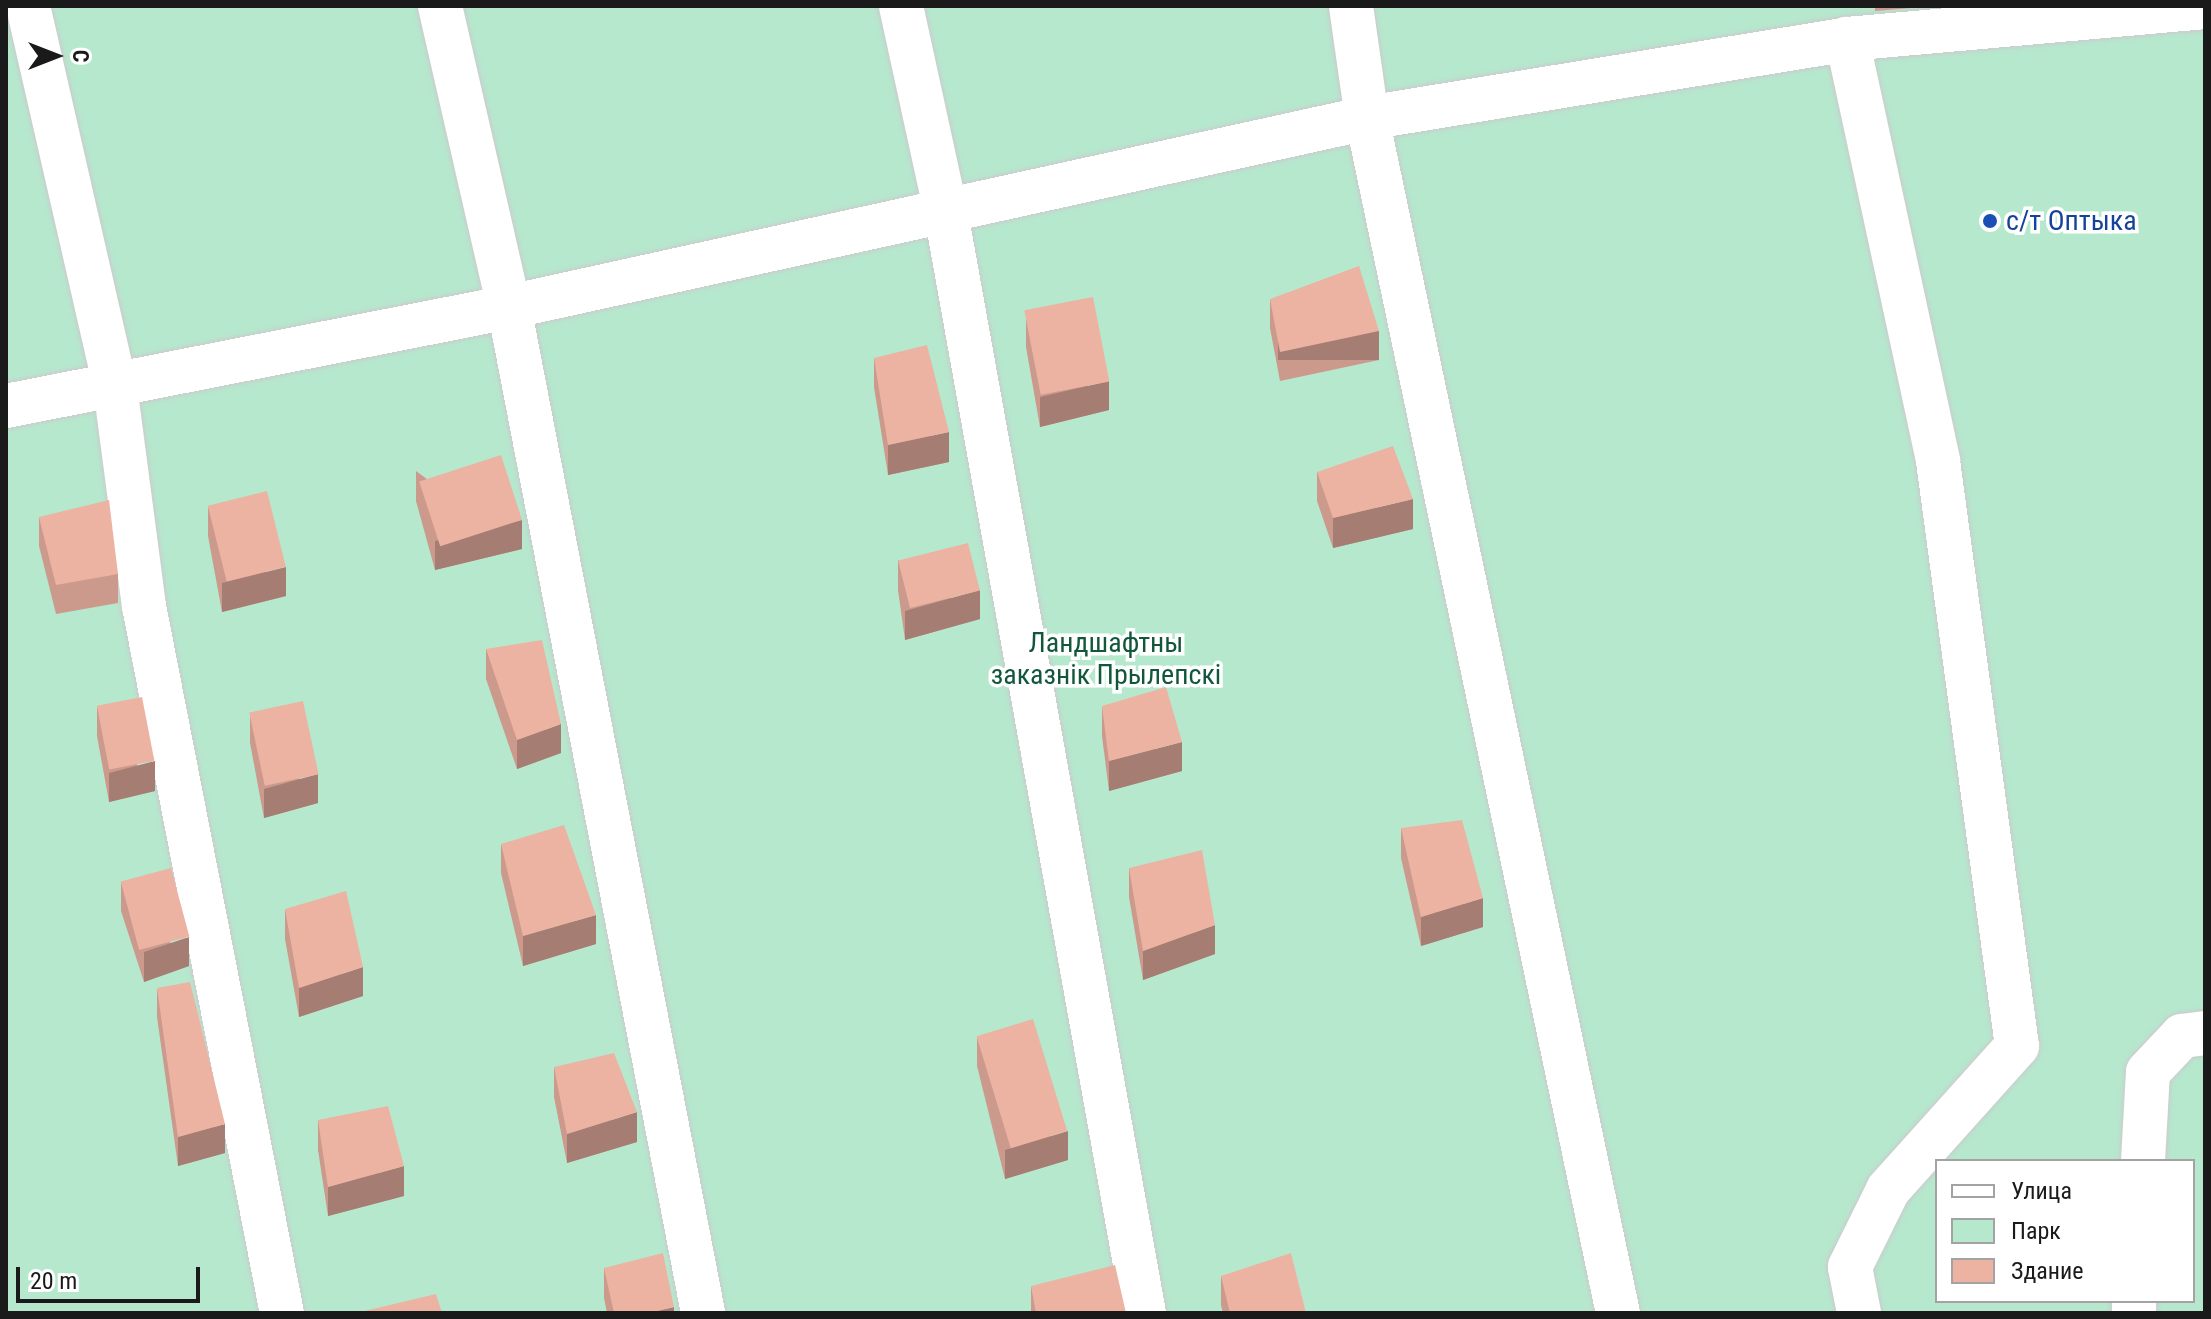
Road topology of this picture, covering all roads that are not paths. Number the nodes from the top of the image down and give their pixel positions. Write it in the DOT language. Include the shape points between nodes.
graph roads {
  1 [pos="28,6"];
  2 [pos="440,6"];
  3 [pos="901,6"];
  4 [pos="1351,6"];
  5 [pos="2205,7"];
  6 [pos="1847,39"];
  7 [pos="1367,118"];
  8 [pos="946,213"];
  9 [pos="509,307"];
  10 [pos="115,386"];
  11 [pos="6,406"];
  12 [pos="2205,1033"];
  13 [pos="2143,1159"];
  14 [pos="282,1313"];
  15 [pos="703,1313"];
  16 [pos="1144,1313"];
  17 [pos="1618,1313"];
  18 [pos="1859,1313"];
  1 -- 10 [label="street"];
  2 -- 9 [label="street"];
  3 -- 8 [label="street"];
  4 -- 7 [label="street"];
  5 -- 6 [label="street"];
  6 -- 7 [label="street"];
  6 -- 18 [label="street" via="1938,461 2017,1046 1888,1190 1850,1267"];
  7 -- 8 [label="street"];
  7 -- 17 [label="street"];
  8 -- 9 [label="street"];
  8 -- 16 [label="street"];
  9 -- 10 [label="street"];
  9 -- 15 [label="street"];
  10 -- 11 [label="street"];
  10 -- 14 [label="street" via="144,606"];
  12 -- 13 [label="street" via="2182,1036 2148,1072"];
}
